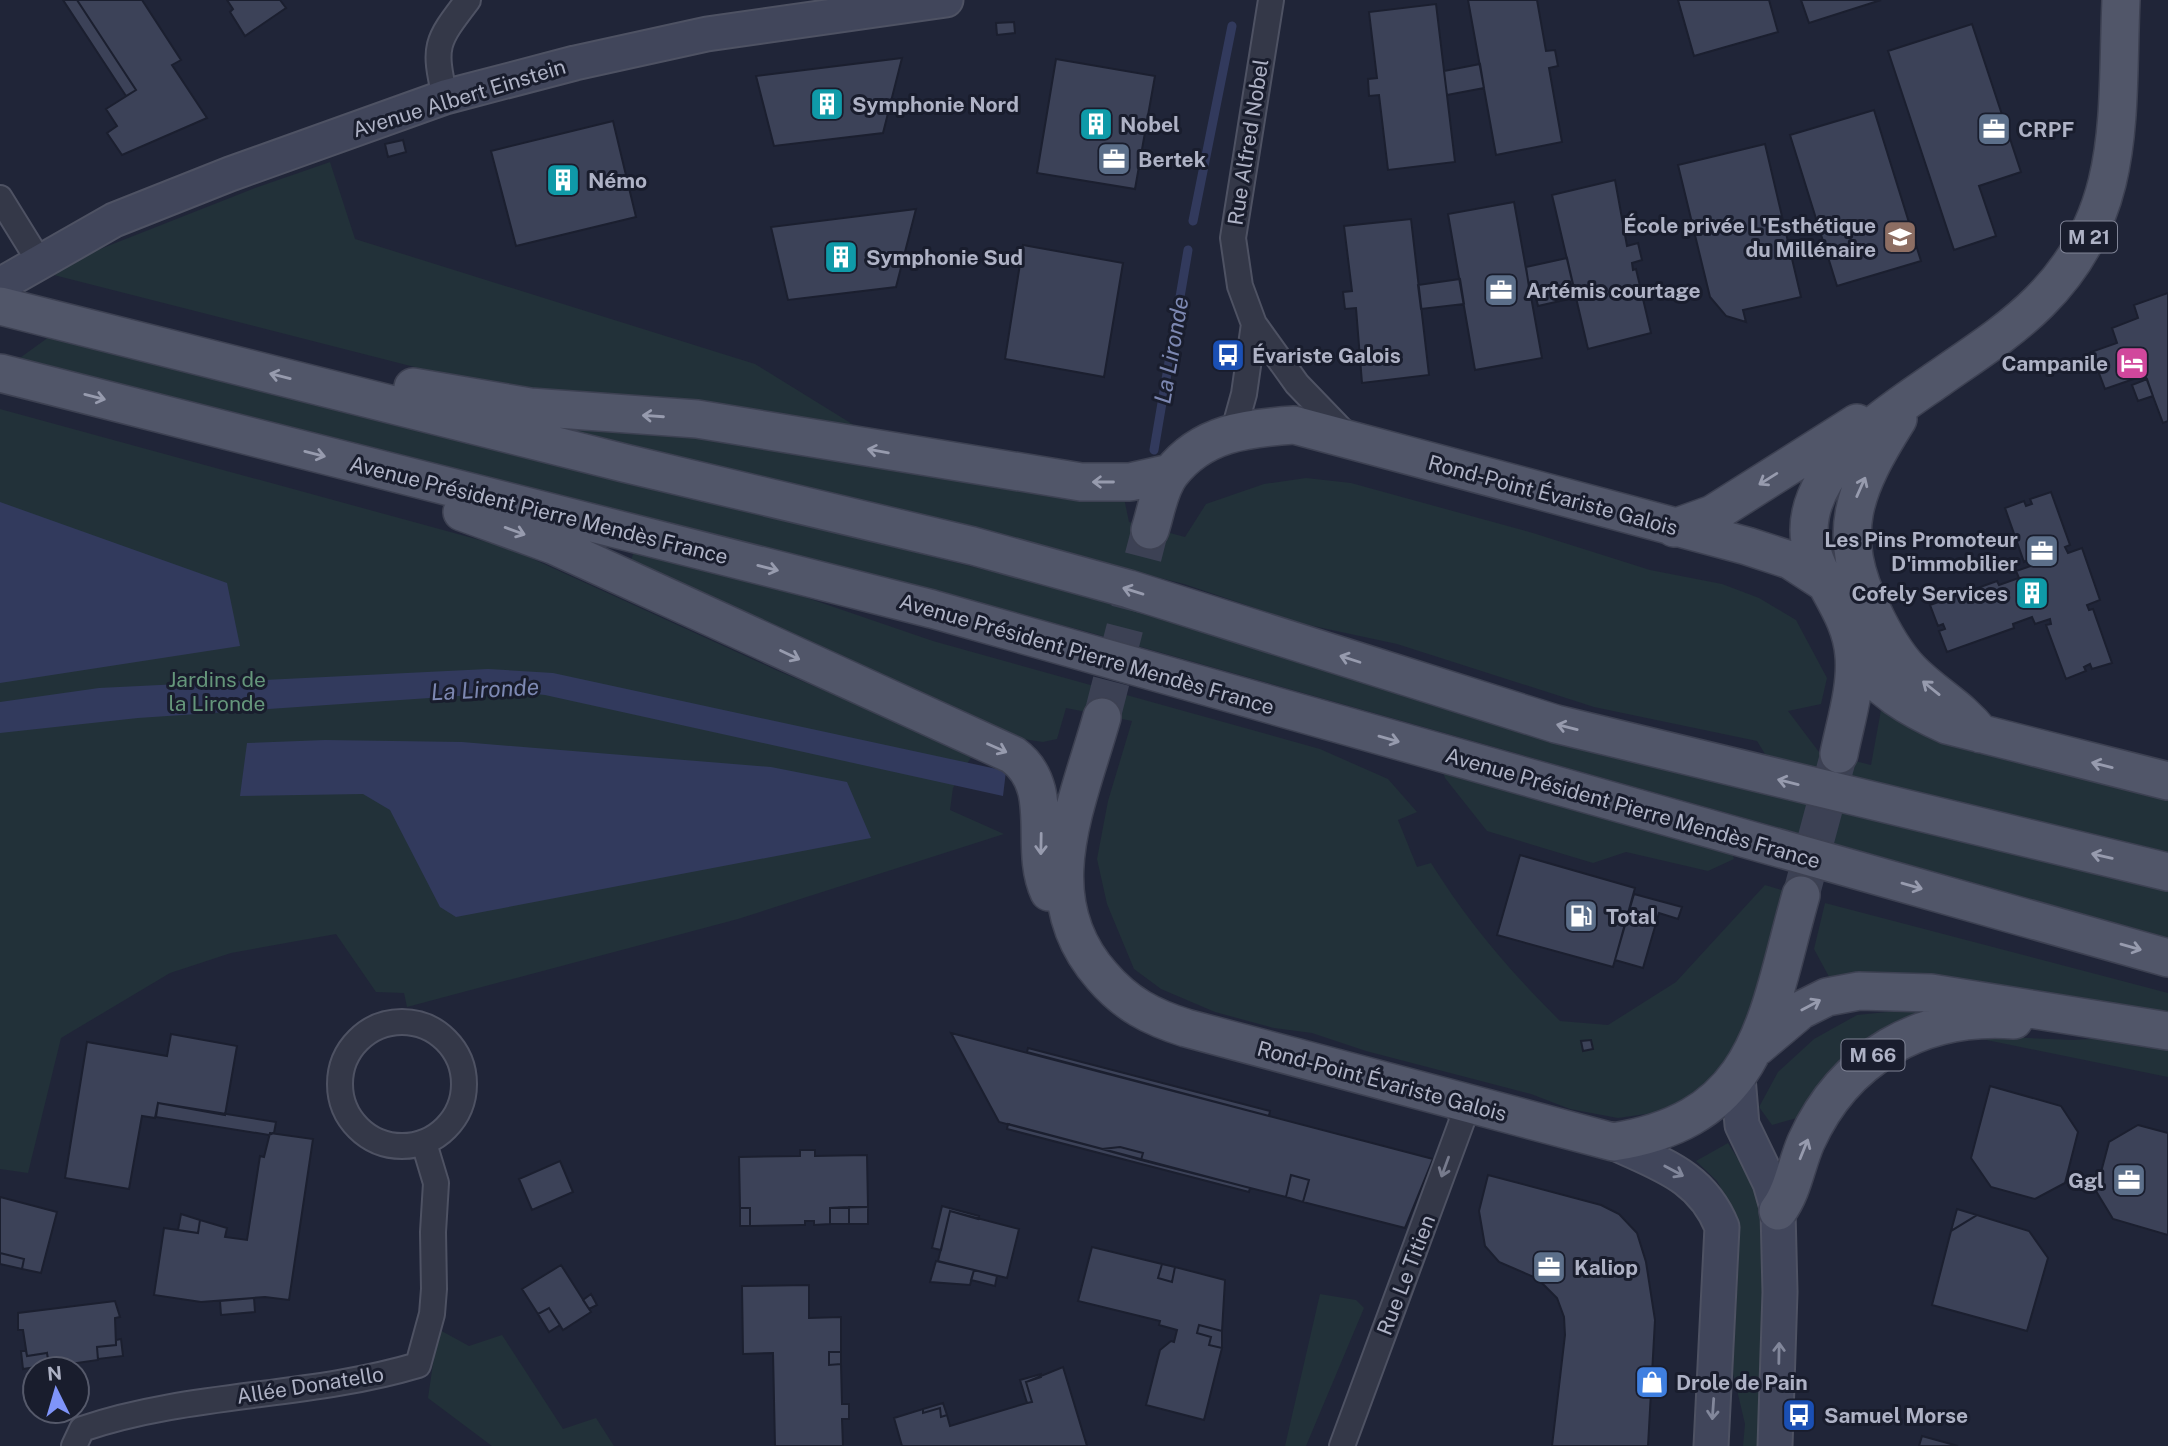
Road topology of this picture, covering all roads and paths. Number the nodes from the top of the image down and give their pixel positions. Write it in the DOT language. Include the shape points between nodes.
graph roads {
  1 [pos="468,0"];
  2 [pos="946,0"];
  3 [pos="1271,0"];
  4 [pos="2121,0"];
  5 [pos="445,97"];
  6 [pos="0,198"];
  7 [pos="39,261"];
  8 [pos="0,285"];
  9 [pos="0,306"];
  10 [pos="1254,324"];
  11 [pos="14,377"];
  12 [pos="1912,397"];
  13 [pos="370,399"];
  14 [pos="1234,430"];
  15 [pos="1350,439"];
  16 [pos="1170,473"];
  17 [pos="441,485"];
  18 [pos="1674,528"];
  19 [pos="1150,530"];
  20 [pos="1824,582"];
  21 [pos="1854,656"];
  22 [pos="1102,718"];
  23 [pos="1981,734"];
  24 [pos="1839,754"];
  25 [pos="2168,781"];
  26 [pos="2168,872"];
  27 [pos="1801,895"];
  28 [pos="1070,928"];
  29 [pos="2168,958"];
  30 [pos="2051,1009"];
  31 [pos="2168,1031"];
  32 [pos="1757,1047"];
  33 [pos="1738,1077"];
  34 [pos="1459,1102"];
  35 [pos="1613,1142"];
  36 [pos="425,1143"];
  37 [pos="1778,1212"];
  38 [pos="74,1446"];
  39 [pos="1342,1446"];
  40 [pos="1711,1446"];
  41 [pos="1775,1446"];
  1 -- 5 [label="street" via="436,49"];
  2 -- 5 [label="main road, Avenue Albert Einstein" via="707,34"];
  3 -- 10 [label="street, Rue Alfred Nobel" via="1233,237 1240,286"];
  4 -- 12 [label="main road, M 21" via="2108,190 2081,252 2059,281 2009,328"];
  5 -- 7 [label="main road, Avenue Albert Einstein" via="114,220"];
  6 -- 7 [label="street"];
  7 -- 8 [label="main road, Avenue Albert Einstein"];
  13 -- 9 [label="main road, one-way"];
  10 -- 14 [label="street, Rue Alfred Nobel"];
  10 -- 15 [label="street, Rue Alfred Nobel" via="1297,384"];
  11 -- 17 [label="main road, Avenue Président Pierre Mendès France, one-way"];
  12 -- 18 [label="main road, M 21, one-way" via="1853,425 1713,514"];
  12 -- 20 [label="main road, M 21" via="1848,449 1823,481 1813,508 1810,540"];
  23 -- 12 [label="main road, M 21, one-way" via="1964,712 1910,670 1886,639 1861,588 1850,537 1862,486"];
  16 -- 13 [label="main road, one-way" via="1130,482 1081,482 697,419 530,407 401,386"];
  26 -- 13 [label="main road, one-way" via="1556,724 1129,589 973,546"];
  14 -- 15 [label="main road, Rond-Point Évariste Galois" via="1294,425"];
  14 -- 16 [label="main road, Rond-Point Évariste Galois" via="1198,449"];
  15 -- 18 [label="main road, Rond-Point Évariste Galois"];
  16 -- 19 [label="main road"];
  17 -- 28 [label="main road, one-way" via="452,508 553,545 1013,755 1034,776 1042,818 1041,862 1047,887"];
  17 -- 29 [label="main road, Avenue Président Pierre Mendès France, one-way" via="932,609"];
  18 -- 20 [label="main road, Rond-Point Évariste Galois" via="1790,560"];
  20 -- 21 [label="main road" via="1849,632"];
  21 -- 23 [label="main road" via="1870,677 1913,709"];
  21 -- 24 [label="main road"];
  22 -- 28 [label="main road, Rond-Point Évariste Galois" via="1066,854 1063,898"];
  25 -- 23 [label="main road, one-way"];
  27 -- 32 [label="main road, Rond-Point Évariste Galois"];
  28 -- 34 [label="main road, Rond-Point Évariste Galois" via="1088,960 1110,985 1154,1018"];
  30 -- 31 [label="main road"];
  32 -- 30 [label="main road, one-way" via="1801,1010 1827,997 1858,991 1931,992"];
  37 -- 30 [label="main road, M 66, one-way" via="1822,1110 1869,1057 1939,1028 1996,1019 2022,1021"];
  32 -- 33 [label="main road, Rond-Point Évariste Galois"];
  33 -- 35 [label="main road, Rond-Point Évariste Galois" via="1694,1117 1645,1137"];
  33 -- 37 [label="main road" via="1742,1125 1770,1183"];
  34 -- 35 [label="main road, Rond-Point Évariste Galois"];
  34 -- 39 [label="street, Rue Le Titien, one-way" via="1462,1121"];
  35 -- 40 [label="main road, one-way" via="1681,1174 1708,1199 1722,1227"];
  36 -- 36 [label="street" via="457,1114 463,1094 458,1057 433,1029 395,1021 378,1026 362,1035 347,1053 340,1077 344,1107 354,1124 372,1139 396,1146"];
  36 -- 38 [label="street, Allée Donatello" via="436,1183 434,1289 418,1365 353,1382 118,1417 82,1429"];
  41 -- 37 [label="main road, one-way"];
}
